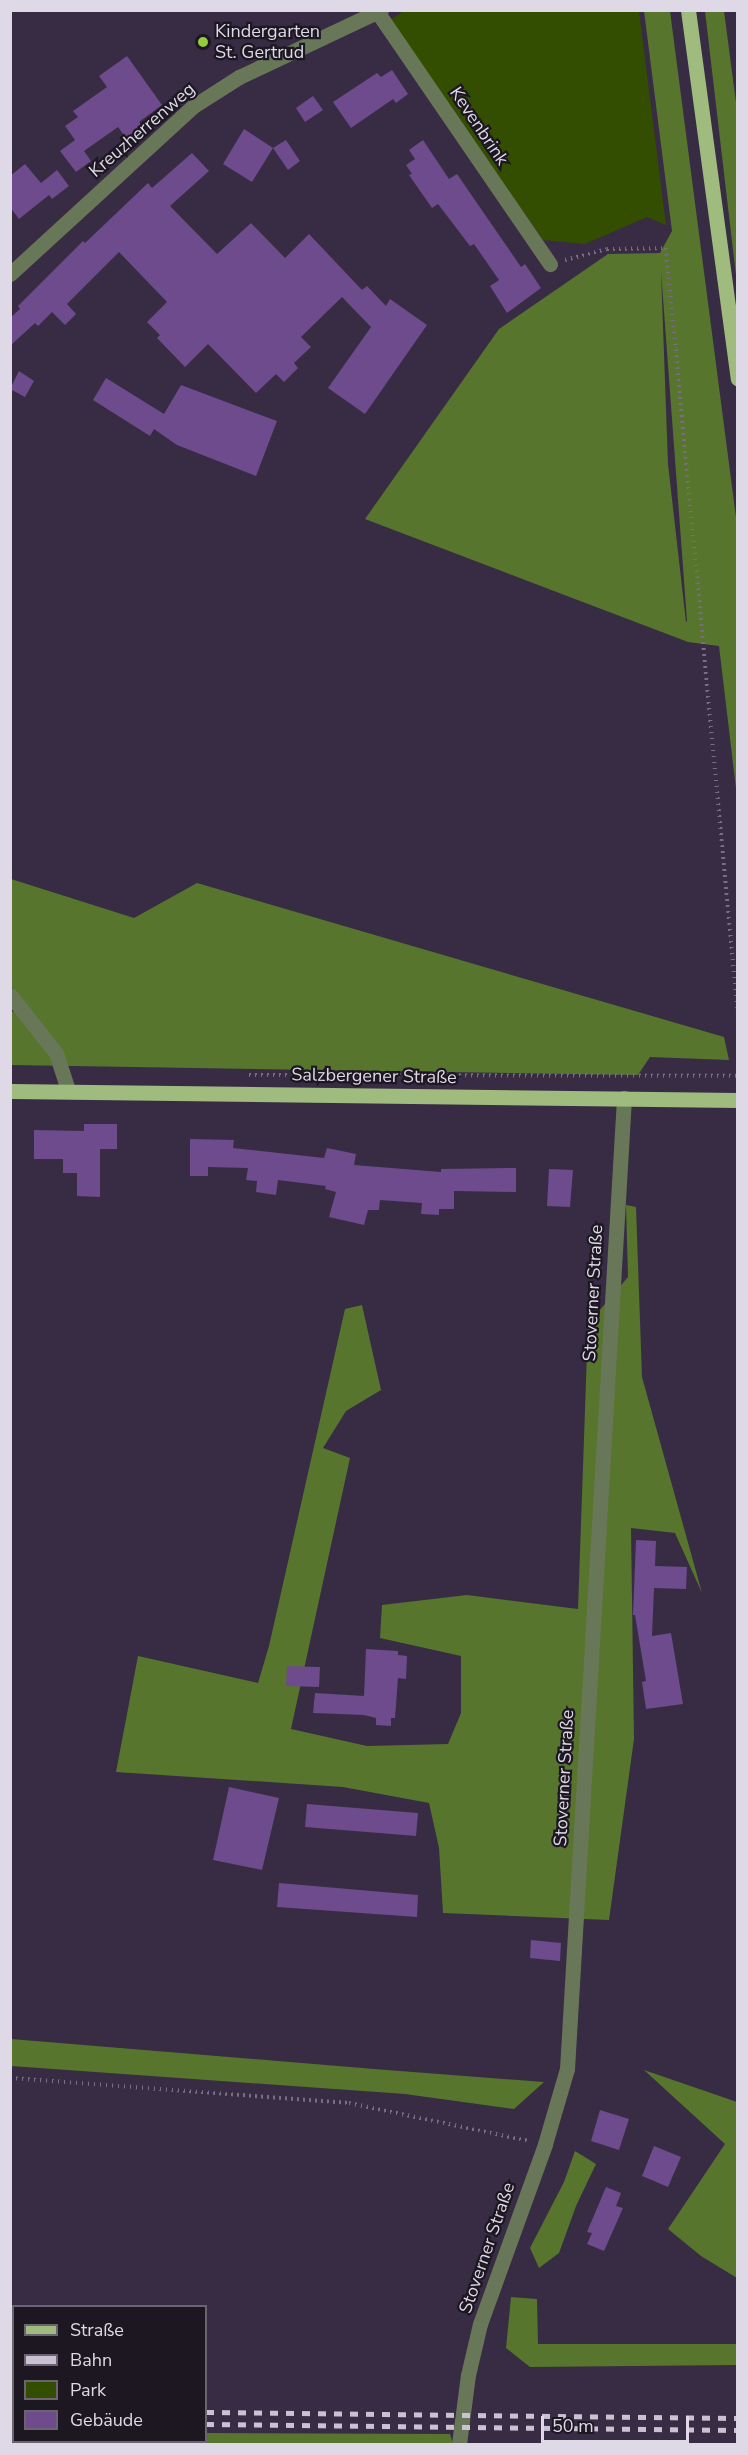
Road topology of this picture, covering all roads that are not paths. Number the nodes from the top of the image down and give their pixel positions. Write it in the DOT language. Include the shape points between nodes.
graph roads {
  1 [pos="688,10"];
  2 [pos="378,11"];
  3 [pos="550,264"];
  4 [pos="10,274"];
  5 [pos="738,379"];
  6 [pos="10,995"];
  7 [pos="10,1091"];
  8 [pos="68,1091"];
  9 [pos="624,1098"];
  10 [pos="738,1100"];
  11 [pos="459,2445"];
  1 -- 5 [label="main road"];
  2 -- 3 [label="street, Kevenbrink"];
  2 -- 4 [label="street, Kreuzherrenweg" via="238,77 192,107"];
  6 -- 8 [label="street" via="56,1053"];
  7 -- 8 [label="main road, Salzbergener Straße"];
  8 -- 9 [label="main road, Salzbergener Straße"];
  9 -- 10 [label="main road, Salzbergener Straße"];
  9 -- 11 [label="street, Stoverner Straße" via="567,2069 480,2324 468,2374"];
}
